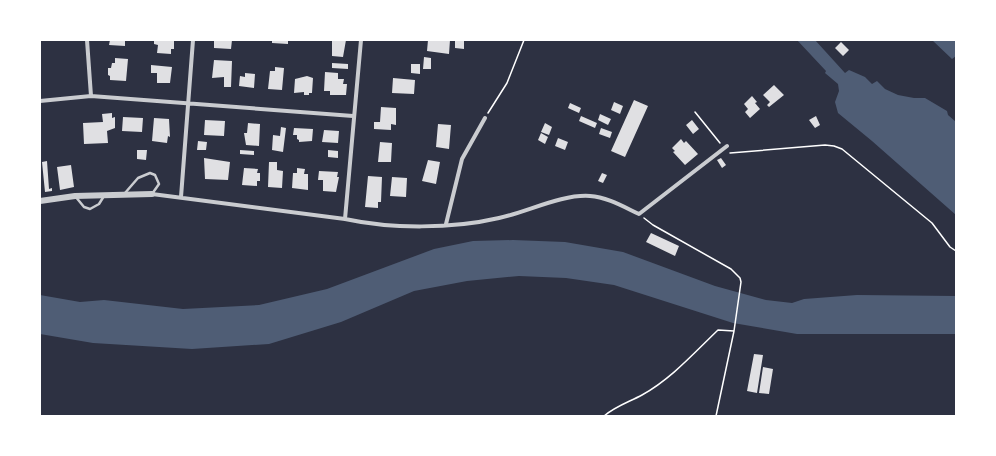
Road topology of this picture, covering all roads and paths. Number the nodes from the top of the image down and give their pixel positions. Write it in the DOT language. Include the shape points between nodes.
graph roads {
  1 [pos="87,40"];
  2 [pos="194,40"];
  3 [pos="361,40"];
  4 [pos="524,40"];
  5 [pos="91,96"];
  6 [pos="40,101"];
  7 [pos="188,103"];
  8 [pos="695,112"];
  9 [pos="353,116"];
  10 [pos="485,118"];
  11 [pos="726,147"];
  12 [pos="125,194"];
  13 [pos="152,194"];
  14 [pos="104,195"];
  15 [pos="75,196"];
  16 [pos="181,197"];
  17 [pos="40,201"];
  18 [pos="638,214"];
  19 [pos="345,219"];
  20 [pos="446,224"];
  21 [pos="956,251"];
  22 [pos="734,331"];
  23 [pos="604,416"];
  24 [pos="716,416"];
  1 -- 5 [label="street"];
  2 -- 7 [label="street"];
  3 -- 9 [label="street"];
  4 -- 10 [label="path" via="507,83"];
  5 -- 6 [label="street"];
  5 -- 7 [label="street"];
  7 -- 9 [label="street"];
  7 -- 16 [label="street"];
  8 -- 11 [label="path"];
  9 -- 19 [label="street"];
  10 -- 20 [label="street" via="462,159"];
  11 -- 18 [label="street"];
  11 -- 21 [label="path" via="729,153 834,146 853,157 932,223"];
  12 -- 13 [label="street"];
  12 -- 13 [label="lane" via="138,178 150,173 155,175 159,184"];
  12 -- 14 [label="street"];
  13 -- 16 [label="street"];
  14 -- 15 [label="street"];
  14 -- 15 [label="lane" via="99,204 90,209 84,207"];
  15 -- 17 [label="street"];
  16 -- 19 [label="street"];
  18 -- 20 [label="street" via="590,196 570,198 499,218"];
  18 -- 22 [label="path" via="731,269 740,278"];
  19 -- 20 [label="street" via="400,226"];
  22 -- 23 [label="path" via="718,330 670,376 643,395 615,407"];
  22 -- 24 [label="path"];
}
